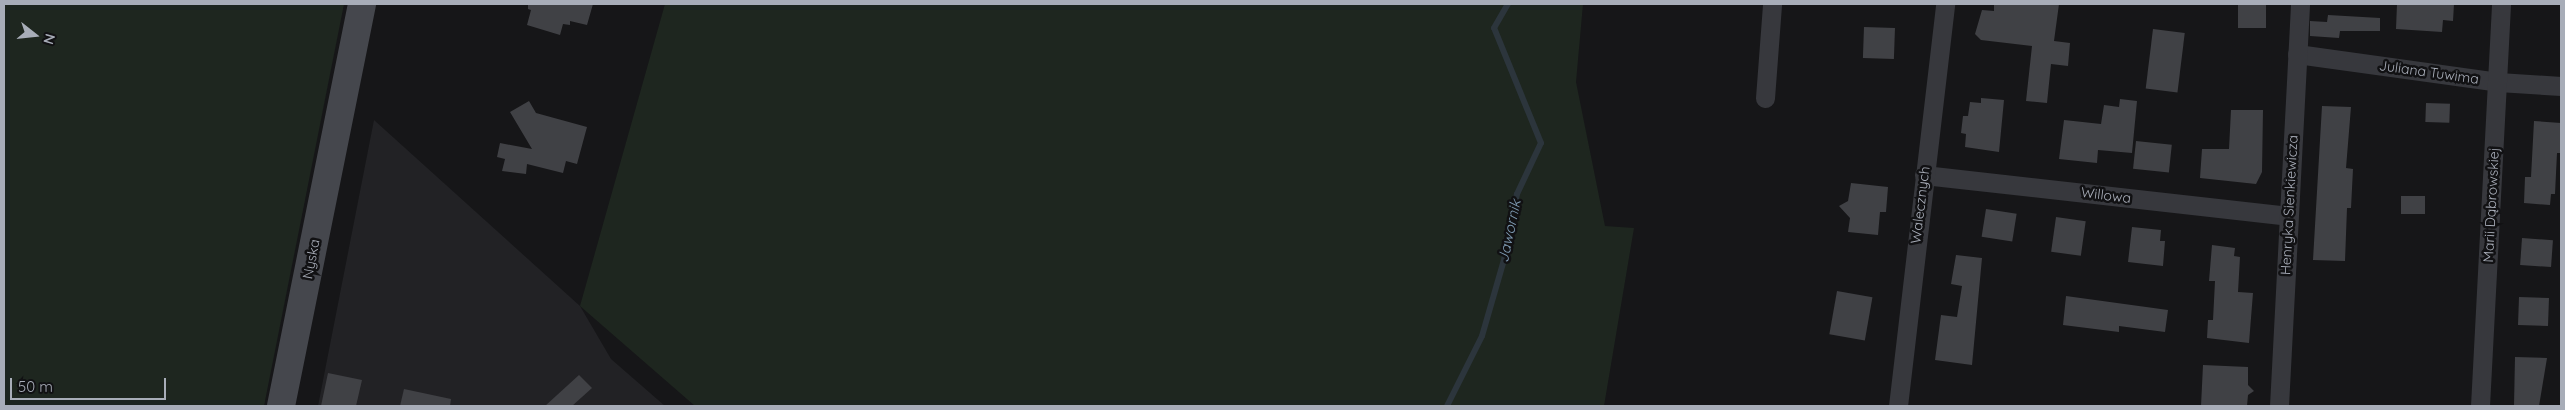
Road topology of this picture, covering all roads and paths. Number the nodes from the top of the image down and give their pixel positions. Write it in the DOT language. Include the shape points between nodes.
graph roads {
  1 [pos="362,4"];
  2 [pos="1772,4"];
  3 [pos="1945,4"];
  4 [pos="2300,4"];
  5 [pos="2501,4"];
  6 [pos="2297,54"];
  7 [pos="2498,82"];
  8 [pos="2561,86"];
  9 [pos="1764,98"];
  10 [pos="1924,175"];
  11 [pos="2288,216"];
  12 [pos="281,406"];
  13 [pos="1898,406"];
  14 [pos="2279,406"];
  15 [pos="2480,406"];
  1 -- 12 [label="street, Nyska"];
  2 -- 9 [label="street"];
  3 -- 10 [label="street, Walecznych"];
  4 -- 6 [label="street, Henryka Sienkiewicza"];
  5 -- 7 [label="street, Marii Dąbrowskiej"];
  6 -- 7 [label="street, Juliana Tuwima"];
  6 -- 11 [label="street, Henryka Sienkiewicza"];
  7 -- 8 [label="street, Juliana Tuwima"];
  7 -- 15 [label="street, Marii Dąbrowskiej"];
  10 -- 11 [label="street, Willowa"];
  10 -- 13 [label="street, Walecznych"];
  11 -- 14 [label="street, Henryka Sienkiewicza"];
}
